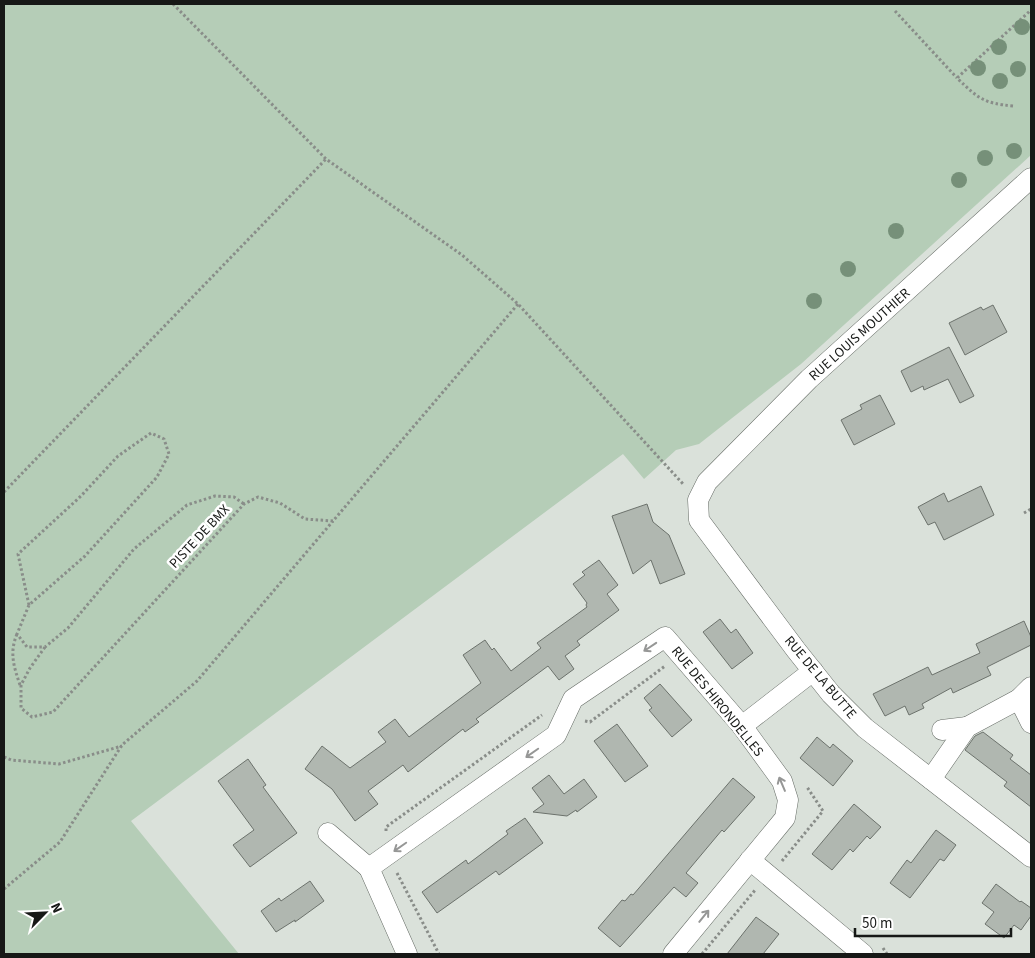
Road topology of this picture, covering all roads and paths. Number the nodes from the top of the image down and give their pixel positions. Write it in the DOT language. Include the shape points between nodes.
graph roads {
  1 [pos="172,4"];
  2 [pos="894,10"];
  3 [pos="1031,10"];
  4 [pos="957,78"];
  5 [pos="1013,106"];
  6 [pos="326,159"];
  7 [pos="1031,178"];
  8 [pos="518,304"];
  9 [pos="4,492"];
  10 [pos="698,500"];
  11 [pos="244,504"];
  12 [pos="1031,509"];
  13 [pos="1024,513"];
  14 [pos="333,521"];
  15 [pos="29,606"];
  16 [pos="16,634"];
  17 [pos="46,647"];
  18 [pos="813,671"];
  19 [pos="20,685"];
  20 [pos="1025,693"];
  21 [pos="1031,723"];
  22 [pos="742,726"];
  23 [pos="967,727"];
  24 [pos="942,730"];
  25 [pos="122,745"];
  26 [pos="4,757"];
  27 [pos="931,779"];
  28 [pos="328,833"];
  29 [pos="1031,857"];
  30 [pos="750,860"];
  31 [pos="369,868"];
  32 [pos="4,889"];
  33 [pos="407,954"];
  34 [pos="673,954"];
  35 [pos="863,954"];
  1 -- 6 [label="path"];
  2 -- 4 [label="path"];
  3 -- 4 [label="path"];
  4 -- 5 [label="path" via="973,94 990,103"];
  6 -- 8 [label="path" via="462,254"];
  6 -- 9 [label="path"];
  7 -- 10 [label="street, RUE LOUIS MOUTHIER" via="809,379 707,482"];
  8 -- 10 [label="path"];
  8 -- 14 [label="path"];
  10 -- 18 [label="street, RUE DE LA BUTTE" via="699,520"];
  11 -- 14 [label="path" via="258,497 280,503 306,519"];
  11 -- 17 [label="path, PISTE DE BMX" via="234,497 215,496 187,505 134,549 68,628"];
  11 -- 19 [label="path, PISTE DE BMX" via="53,712 32,717 21,708"];
  12 -- 13 [label="path"];
  14 -- 25 [label="path" via="197,681"];
  15 -- 15 [label="path, PISTE DE BMX" via="18,554 81,496 118,456 151,433 164,439 169,454 157,477 85,556"];
  15 -- 16 [label="path, PISTE DE BMX"];
  16 -- 17 [label="path" via="27,648"];
  16 -- 19 [label="path, PISTE DE BMX" via="12,662"];
  17 -- 19 [label="path, PISTE DE BMX"];
  18 -- 22 [label="street"];
  18 -- 27 [label="street, RUE DE LA BUTTE" via="865,728"];
  20 -- 21 [label="street"];
  20 -- 23 [label="street"];
  30 -- 22 [label="street, RUE DES HIRONDELLES, one-way" via="785,818 788,800 782,781"];
  22 -- 31 [label="street, RUE DES HIRONDELLES, one-way" via="665,637 573,699 556,735"];
  23 -- 24 [label="street"];
  23 -- 27 [label="street"];
  25 -- 26 [label="path" via="59,764"];
  25 -- 32 [label="path" via="60,842"];
  27 -- 29 [label="street, RUE DE LA BUTTE"];
  28 -- 31 [label="street"];
  34 -- 30 [label="street, RUE DES HIRONDELLES, one-way"];
  30 -- 35 [label="street"];
  31 -- 33 [label="street"];
}
